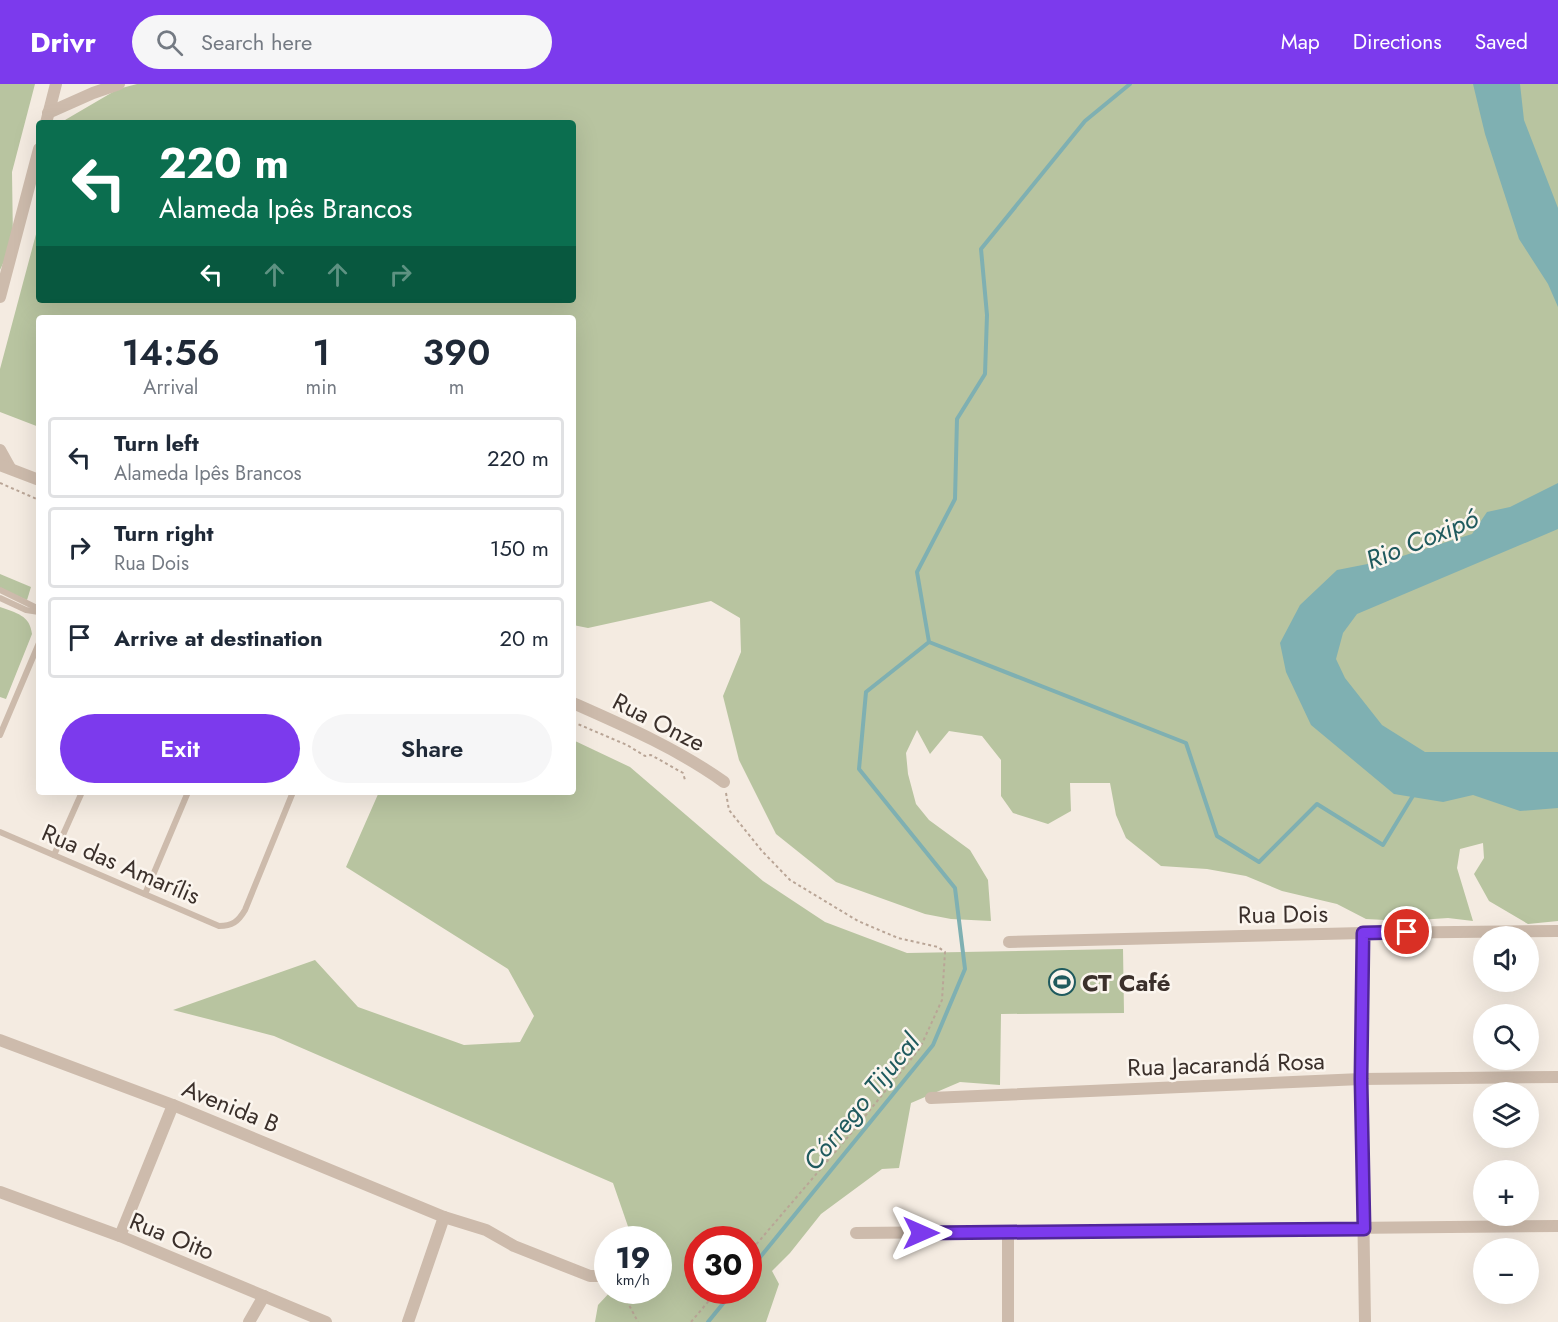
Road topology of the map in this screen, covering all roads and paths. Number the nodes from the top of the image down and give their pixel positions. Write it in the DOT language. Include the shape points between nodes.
graph roads {
  1 [pos="56,84"];
  2 [pos="119,84"];
  3 [pos="47,118"];
  4 [pos="36,160"];
  5 [pos="0,297"];
  6 [pos="0,450"];
  7 [pos="5,466"];
  8 [pos="36,479"];
  9 [pos="0,483"];
  10 [pos="36,499"];
  11 [pos="0,590"];
  12 [pos="0,598"];
  13 [pos="36,609"];
  14 [pos="36,611"];
  15 [pos="36,650"];
  16 [pos="576,705"];
  17 [pos="576,723"];
  18 [pos="0,735"];
  19 [pos="685,780"];
  20 [pos="724,782"];
  21 [pos="80,795"];
  22 [pos="187,795"];
  23 [pos="292,795"];
  24 [pos="0,832"];
  25 [pos="54,855"];
  26 [pos="145,894"];
  27 [pos="1558,931"];
  28 [pos="1363,933"];
  29 [pos="1009,942"];
  30 [pos="0,1040"];
  31 [pos="1558,1077"];
  32 [pos="1361,1079"];
  33 [pos="931,1098"];
  34 [pos="173,1105"];
  35 [pos="0,1192"];
  36 [pos="444,1217"];
  37 [pos="1558,1226"];
  38 [pos="1364,1229"];
  39 [pos="1008,1232"];
  40 [pos="856,1233"];
  41 [pos="120,1236"];
  42 [pos="762,1237"];
  43 [pos="594,1276"];
  44 [pos="264,1296"];
  45 [pos="628,1304"];
  46 [pos="706,1304"];
  47 [pos="249,1322"];
  48 [pos="326,1322"];
  49 [pos="408,1322"];
  50 [pos="638,1322"];
  51 [pos="691,1322"];
  52 [pos="1008,1322"];
  53 [pos="1365,1322"];
  1 -- 3 [label="street"];
  2 -- 3 [label="street"];
  4 -- 5 [label="street"];
  6 -- 7 [label="street"];
  7 -- 8 [label="street"];
  9 -- 10 [label="path"];
  11 -- 13 [label="lane"];
  12 -- 14 [label="lane"];
  15 -- 18 [label="lane"];
  16 -- 20 [label="street, Rua Onze" via="671,748"];
  17 -- 19 [label="path" via="645,756 651,755 683,773"];
  20 -- 42 [label="path" via="729,810 790,880 858,921 945,952 942,1000 920,1048"];
  21 -- 25 [label="lane"];
  22 -- 26 [label="lane"];
  23 -- 26 [label="lane, Rua das Amarílis" via="235,923 219,926"];
  24 -- 25 [label="lane, Rua das Amarílis"];
  25 -- 26 [label="lane, Rua das Amarílis"];
  27 -- 28 [label="street, Rua Dois"];
  28 -- 29 [label="street, Rua Dois"];
  28 -- 32 [label="street"];
  30 -- 34 [label="street, Avenida B"];
  31 -- 32 [label="street, Rua Jacarandá Rosa"];
  32 -- 33 [label="street, Rua Jacarandá Rosa"];
  32 -- 38 [label="street"];
  34 -- 36 [label="street, Avenida B"];
  34 -- 41 [label="street"];
  35 -- 41 [label="street, Rua Oito"];
  36 -- 43 [label="street, Avenida B" via="486,1230 514,1246"];
  36 -- 49 [label="street"];
  37 -- 38 [label="street"];
  38 -- 39 [label="street"];
  38 -- 53 [label="street"];
  39 -- 40 [label="street"];
  39 -- 52 [label="street"];
  41 -- 44 [label="street, Rua Oito"];
  44 -- 47 [label="street"];
  44 -- 48 [label="street, Rua Oito"];
  45 -- 50 [label="path"];
  46 -- 51 [label="path"];
}
